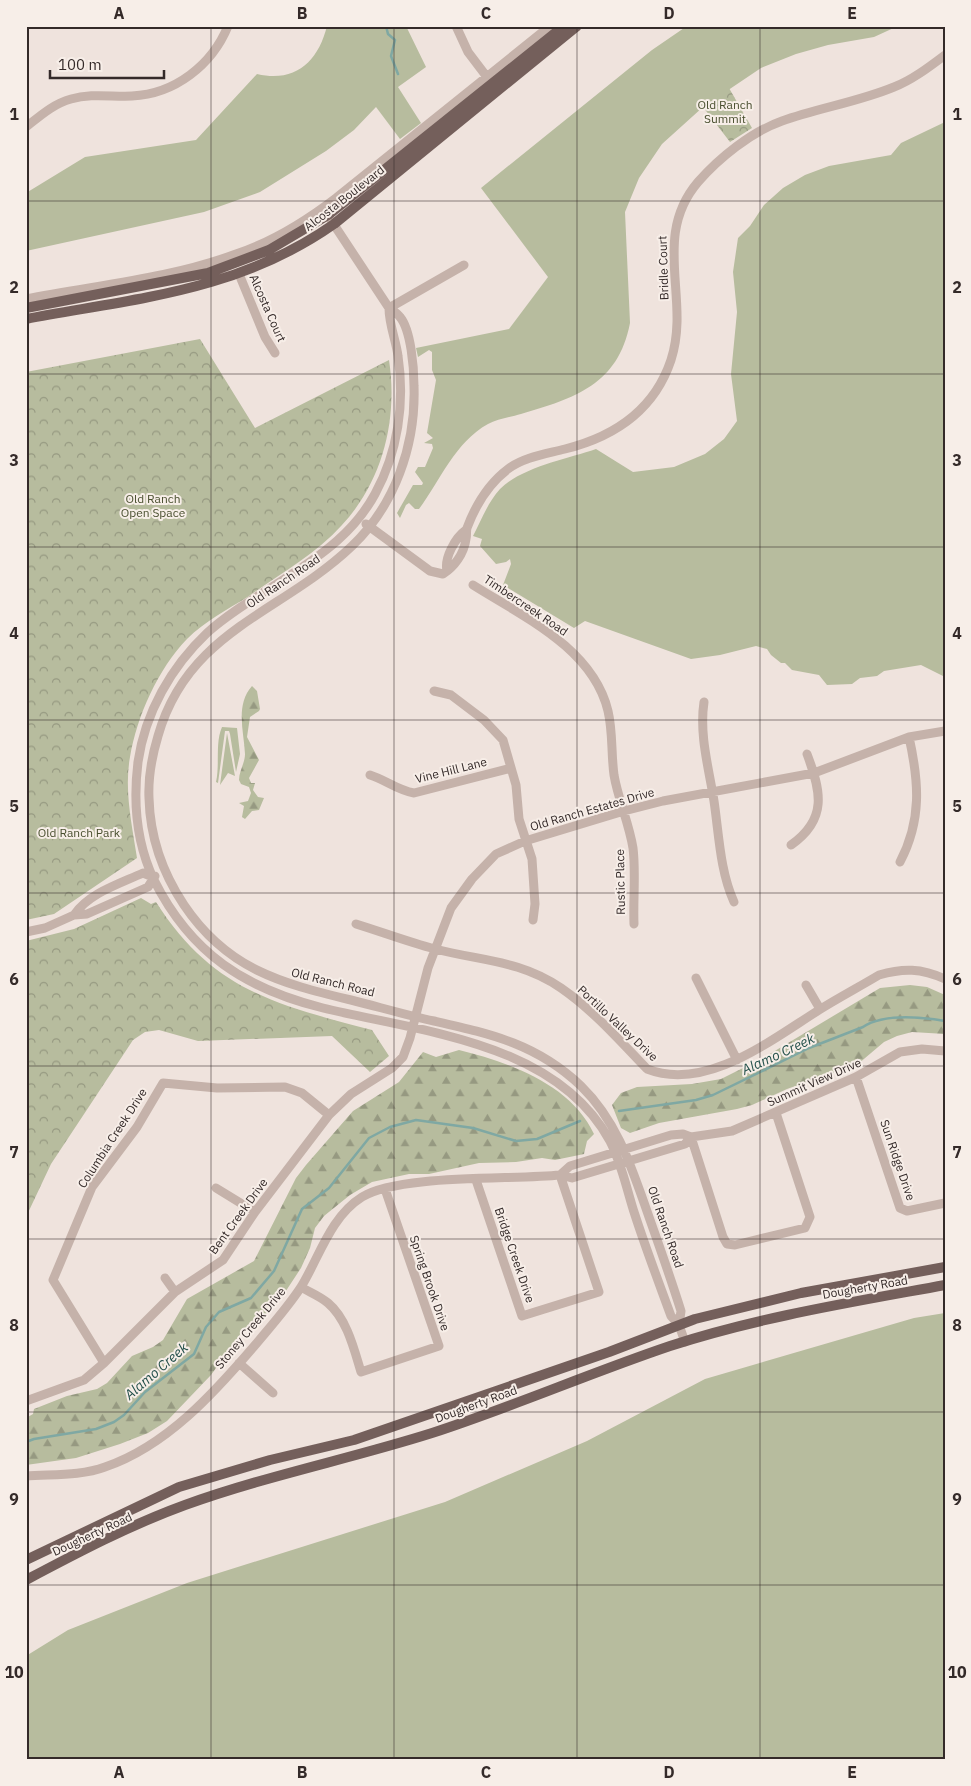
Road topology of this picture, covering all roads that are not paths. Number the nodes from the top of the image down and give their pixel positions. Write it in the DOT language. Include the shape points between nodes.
graph roads {
  1 [pos="228,26"];
  2 [pos="456,26"];
  3 [pos="550,26"];
  4 [pos="564,26"];
  5 [pos="577,26"];
  6 [pos="945,55"];
  7 [pos="492,84"];
  8 [pos="26,127"];
  9 [pos="325,212"];
  10 [pos="334,224"];
  11 [pos="464,265"];
  12 [pos="239,274"];
  13 [pos="26,299"];
  14 [pos="26,308"];
  15 [pos="389,308"];
  16 [pos="26,319"];
  17 [pos="275,353"];
  18 [pos="358,519"];
  19 [pos="369,526"];
  20 [pos="473,585"];
  21 [pos="434,691"];
  22 [pos="704,702"];
  23 [pos="945,731"];
  24 [pos="909,737"];
  25 [pos="807,754"];
  26 [pos="512,768"];
  27 [pos="814,773"];
  28 [pos="370,775"];
  29 [pos="712,793"];
  30 [pos="624,811"];
  31 [pos="525,841"];
  32 [pos="791,844"];
  33 [pos="900,862"];
  34 [pos="165,872"];
  35 [pos="153,877"];
  36 [pos="734,902"];
  37 [pos="74,915"];
  38 [pos="533,920"];
  39 [pos="356,924"];
  40 [pos="634,924"];
  41 [pos="26,932"];
  42 [pos="435,949"];
  43 [pos="696,978"];
  44 [pos="945,979"];
  45 [pos="806,985"];
  46 [pos="820,1009"];
  47 [pos="415,1016"];
  48 [pos="412,1028"];
  49 [pos="945,1051"];
  50 [pos="737,1060"];
  51 [pos="856,1077"];
  52 [pos="776,1113"];
  53 [pos="329,1115"];
  54 [pos="691,1137"];
  55 [pos="624,1148"];
  56 [pos="614,1152"];
  57 [pos="629,1160"];
  58 [pos="618,1164"];
  59 [pos="560,1175"];
  60 [pos="476,1180"];
  61 [pos="216,1188"];
  62 [pos="385,1189"];
  63 [pos="945,1203"];
  64 [pos="255,1212"];
  65 [pos="945,1267"];
  66 [pos="165,1278"];
  67 [pos="945,1285"];
  68 [pos="301,1287"];
  69 [pos="175,1292"];
  70 [pos="679,1325"];
  71 [pos="685,1342"];
  72 [pos="104,1363"];
  73 [pos="239,1363"];
  74 [pos="274,1393"];
  75 [pos="26,1401"];
  76 [pos="26,1476"];
  77 [pos="26,1560"];
  78 [pos="26,1580"];
  1 -- 8 [label="street" via="222,41 203,65 165,89 134,96 71,99 51,108"];
  2 -- 7 [label="street" via="468,52"];
  3 -- 7 [label="street, Alcosta Boulevard"];
  4 -- 7 [label="main road, Alcosta Boulevard"];
  5 -- 7 [label="main road, Alcosta Boulevard"];
  6 -- 19 [label="street, Bridle Court" via="894,87 780,122 726,156 699,181 686,197 676,221 673,248 677,328 671,360 653,395 632,418 605,436 510,467 486,491 466,530 465,544 454,568 440,574 430,571"];
  7 -- 9 [label="main road, Alcosta Boulevard"];
  7 -- 10 [label="main road, Alcosta Boulevard"];
  9 -- 10 [label="street, Old Ranch Road"];
  9 -- 13 [label="street, Alcosta Boulevard" via="268,241 205,265"];
  9 -- 14 [label="main road, Alcosta Boulevard" via="269,250 208,272"];
  10 -- 12 [label="main road, Alcosta Boulevard" via="305,245"];
  10 -- 15 [label="street, Old Ranch Road"];
  11 -- 15 [label="street"];
  12 -- 16 [label="main road, Alcosta Boulevard" via="191,288"];
  12 -- 17 [label="street, Alcosta Court"];
  15 -- 18 [label="street, Old Ranch Road" via="400,372 401,404 392,456 382,481"];
  15 -- 19 [label="street, Old Ranch Road" via="401,318 410,346 415,404 405,460 386,501"];
  18 -- 19 [label="street, Bridle Court"];
  18 -- 35 [label="street, Old Ranch Road" via="344,536 317,558 209,631 185,656 162,690 149,718 140,754 136,796 138,826"];
  19 -- 34 [label="street, Old Ranch Road" via="324,570 216,643 194,666 174,698 162,722 152,757 148,796 151,823"];
  20 -- 30 [label="street, Timbercreek Road" via="556,638 577,657 596,682 607,709 613,740 614,776"];
  21 -- 26 [label="street" via="451,695 484,720 503,740"];
  22 -- 29 [label="street" via="701,720"];
  23 -- 24 [label="street, Old Ranch Estates Drive"];
  24 -- 27 [label="street, Old Ranch Estates Drive"];
  24 -- 33 [label="street" via="918,794 910,844"];
  25 -- 27 [label="street"];
  26 -- 28 [label="street, Vine Hill Lane" via="414,793 401,791"];
  26 -- 31 [label="street"];
  27 -- 29 [label="street, Old Ranch Estates Drive"];
  27 -- 32 [label="street" via="820,795 818,811 804,836"];
  29 -- 30 [label="street, Old Ranch Estates Drive"];
  29 -- 36 [label="street" via="726,885"];
  30 -- 31 [label="street, Old Ranch Estates Drive"];
  30 -- 40 [label="street, Rustic Place" via="633,849"];
  31 -- 38 [label="street" via="532,858"];
  31 -- 42 [label="street, Old Ranch Estates Drive" via="496,854 472,879 451,908"];
  34 -- 35 [label="street"];
  34 -- 47 [label="street, Old Ranch Road" via="195,921 243,963 296,987"];
  35 -- 37 [label="street" via="148,887 87,914"];
  35 -- 37 [label="street" via="143,873 106,890 82,904"];
  35 -- 48 [label="street, Old Ranch Road" via="183,928 209,955 235,974 294,1001"];
  37 -- 41 [label="street" via="45,928"];
  39 -- 42 [label="street, Portillo Valley Drive"];
  42 -- 47 [label="street, Old Ranch Estates Drive"];
  42 -- 50 [label="street, Portillo Valley Drive" via="493,959 527,970 560,987 586,1008 647,1069 659,1074 706,1071"];
  43 -- 50 [label="street"];
  44 -- 46 [label="street, Portillo Valley Drive" via="919,970 899,969 879,975"];
  45 -- 46 [label="street"];
  46 -- 50 [label="street, Portillo Valley Drive"];
  47 -- 48 [label="street, Old Ranch Estates Drive"];
  47 -- 55 [label="street, Old Ranch Road" via="516,1042 549,1060 600,1107"];
  48 -- 53 [label="street, Bent Creek Drive" via="398,1062 351,1094"];
  48 -- 56 [label="street, Old Ranch Road" via="512,1056 542,1072 590,1112"];
  49 -- 51 [label="street, Summit View Drive" via="922,1048 900,1052"];
  51 -- 52 [label="street, Summit View Drive"];
  51 -- 63 [label="street, Sun Ridge Drive" via="900,1208 907,1211"];
  52 -- 54 [label="street, Summit View Drive" via="732,1131"];
  52 -- 54 [label="street" via="810,1217 804,1228 735,1245 727,1244"];
  53 -- 64 [label="street, Bent Creek Drive"];
  53 -- 72 [label="street, Columbia Creek Drive" via="302,1093 285,1087 217,1088 163,1083 138,1127 92,1187 53,1280"];
  54 -- 55 [label="street, Summit View Drive" via="670,1135"];
  54 -- 57 [label="street, Summit View Drive" via="685,1144"];
  55 -- 56 [label="street, Summit View Drive"];
  55 -- 57 [label="street, Old Ranch Road"];
  56 -- 58 [label="street, Old Ranch Road"];
  56 -- 59 [label="street, Stoney Creek Drive" via="570,1166"];
  57 -- 58 [label="street, Summit View Drive"];
  57 -- 70 [label="street, Old Ranch Road" via="681,1311"];
  58 -- 59 [label="street, Stoney Creek Drive" via="572,1178"];
  58 -- 70 [label="street, Old Ranch Road" via="671,1316"];
  59 -- 60 [label="street, Stoney Creek Drive"];
  59 -- 60 [label="street, Bridge Creek Drive" via="599,1292 522,1316"];
  60 -- 62 [label="street, Stoney Creek Drive" via="418,1183"];
  61 -- 64 [label="street"];
  62 -- 68 [label="street, Stoney Creek Drive" via="362,1197 342,1216 318,1252"];
  62 -- 68 [label="street, Spring Brook Drive" via="438,1346 362,1372 337,1312 327,1302"];
  64 -- 69 [label="street, Bent Creek Drive" via="222,1260"];
  65 -- 70 [label="main road, Dougherty Road" via="801,1293"];
  66 -- 69 [label="street"];
  67 -- 71 [label="main road, Dougherty Road" via="804,1311"];
  68 -- 73 [label="street, Stoney Creek Drive"];
  69 -- 72 [label="street, Bent Creek Drive"];
  70 -- 71 [label="street, Old Ranch Road"];
  70 -- 77 [label="main road, Dougherty Road" via="354,1440 179,1487"];
  71 -- 78 [label="main road, Dougherty Road" via="435,1432 183,1505"];
  72 -- 75 [label="street, Bent Creek Drive" via="84,1380"];
  73 -- 74 [label="street"];
  73 -- 76 [label="street, Stoney Creek Drive" via="183,1421 118,1463 90,1472"];
}
